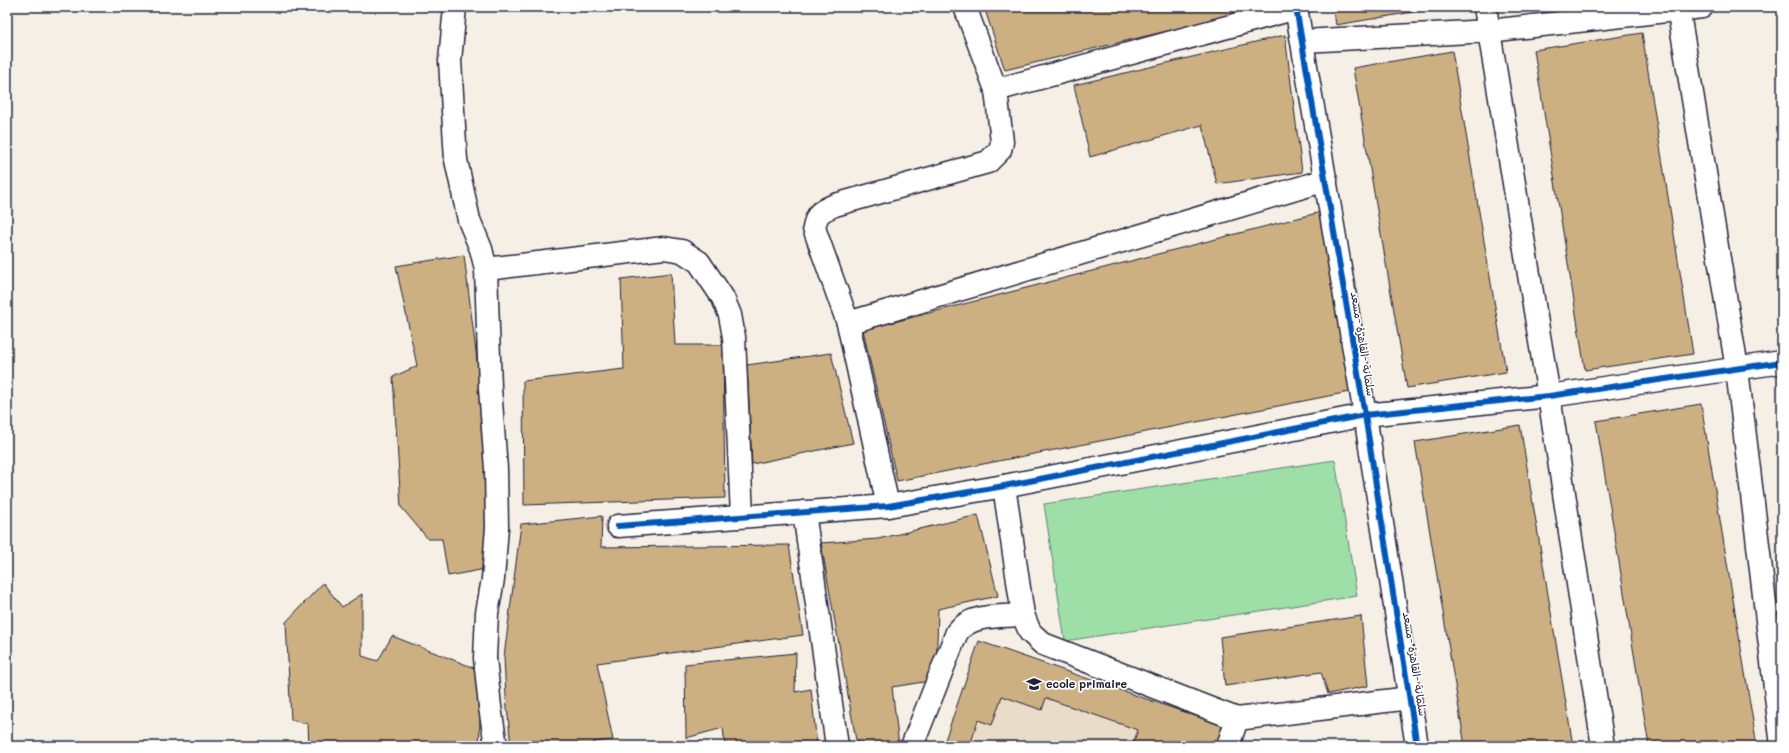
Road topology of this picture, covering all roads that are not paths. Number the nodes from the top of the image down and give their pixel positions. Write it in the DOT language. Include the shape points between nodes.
graph roads {
  1 [pos="456,7"];
  2 [pos="966,7"];
  3 [pos="1485,7"];
  4 [pos="1702,7"];
  5 [pos="1296,8"];
  6 [pos="1678,8"];
  7 [pos="1489,31"];
  8 [pos="1303,41"];
  9 [pos="996,90"];
  10 [pos="1326,180"];
  11 [pos="486,269"];
  12 [pos="848,323"];
  13 [pos="1782,362"];
  14 [pos="1737,370"];
  15 [pos="1549,396"];
  16 [pos="1365,415"];
  17 [pos="1004,486"];
  18 [pos="888,506"];
  19 [pos="804,512"];
  20 [pos="742,516"];
  21 [pos="618,526"];
  22 [pos="1023,615"];
  23 [pos="1410,698"];
  24 [pos="1237,719"];
  25 [pos="496,746"];
  26 [pos="837,746"];
  27 [pos="912,746"];
  28 [pos="1228,746"];
  29 [pos="1417,746"];
  30 [pos="1603,746"];
  31 [pos="1782,746"];
  1 -- 11 [label="street" via="450,61 456,160 469,220"];
  2 -- 9 [label="street"];
  3 -- 7 [label="street"];
  4 -- 6 [label="street"];
  5 -- 8 [label="street, سلمانة -القاهرة -مسعد"];
  5 -- 9 [label="street"];
  6 -- 7 [label="street"];
  6 -- 14 [label="street"];
  7 -- 8 [label="street"];
  7 -- 15 [label="street"];
  8 -- 10 [label="street, سلمانة -القاهرة -مسعد"];
  9 -- 12 [label="street" via="1002,142 1000,150 988,162 835,205 816,216 814,228"];
  10 -- 12 [label="street"];
  10 -- 16 [label="street, سلمانة -القاهرة -مسعد"];
  11 -- 20 [label="street" via="664,248 682,251 699,262 723,298 730,315 734,337"];
  11 -- 25 [label="street" via="497,527 494,579 487,613 485,658"];
  12 -- 18 [label="street"];
  13 -- 14 [label="street"];
  14 -- 15 [label="street"];
  14 -- 31 [label="street"];
  15 -- 16 [label="street"];
  15 -- 30 [label="street"];
  16 -- 17 [label="street"];
  16 -- 23 [label="street, سلمانة -القاهرة -مسعد"];
  17 -- 18 [label="street"];
  17 -- 22 [label="street"];
  18 -- 19 [label="street"];
  19 -- 20 [label="street"];
  19 -- 26 [label="street"];
  20 -- 21 [label="street"];
  22 -- 24 [label="street" via="1030,632 1043,644"];
  22 -- 27 [label="street" via="977,619 962,625"];
  23 -- 24 [label="street"];
  23 -- 29 [label="street, سلمانة -القاهرة -مسعد"];
  24 -- 28 [label="street"];
}
